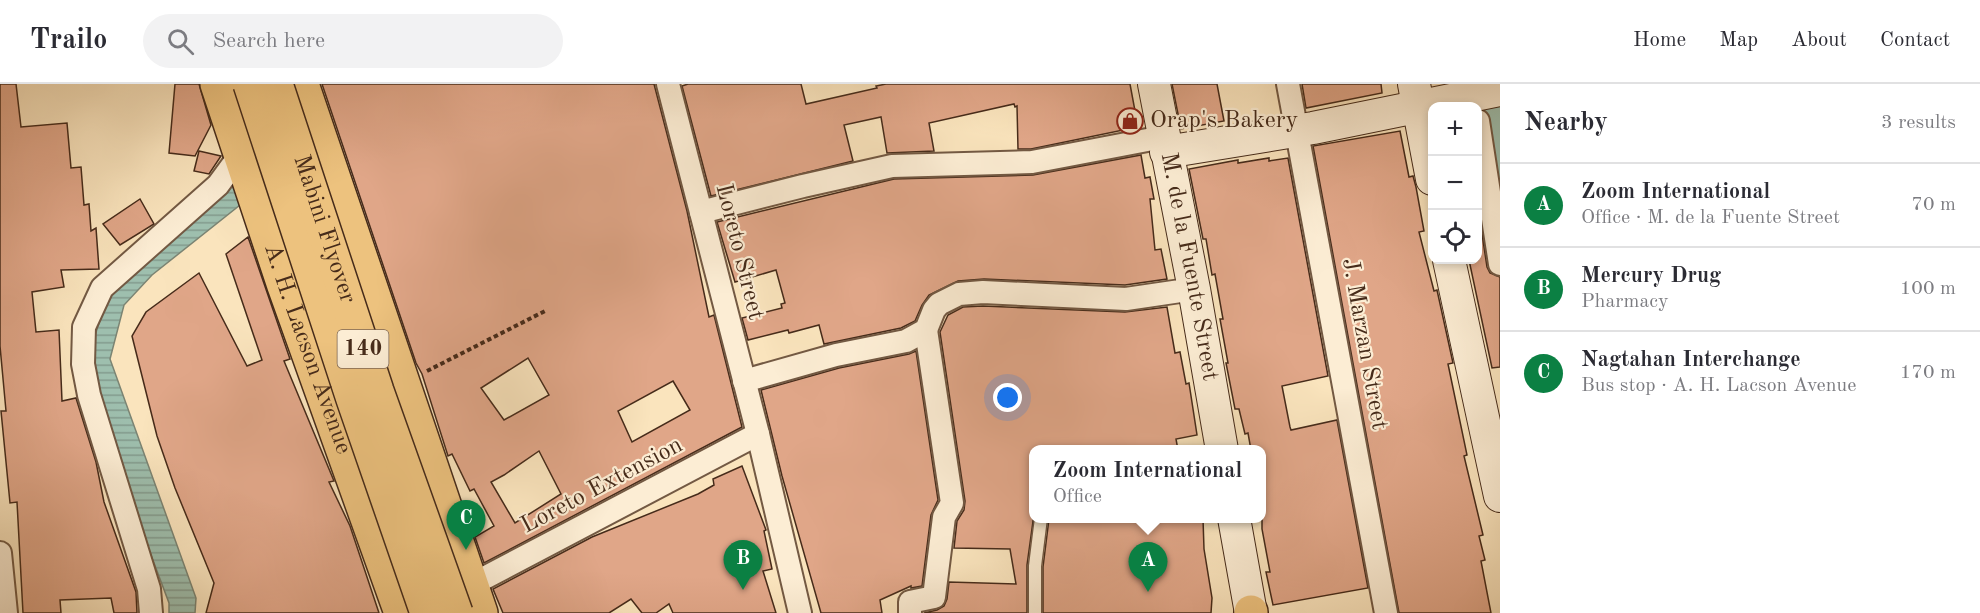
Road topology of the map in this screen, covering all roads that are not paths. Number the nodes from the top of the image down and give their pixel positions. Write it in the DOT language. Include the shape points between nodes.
graph roads {
  1 [pos="217,84"];
  2 [pos="250,84"];
  3 [pos="276,84"];
  4 [pos="302,84"];
  5 [pos="668,84"];
  6 [pos="1154,84"];
  7 [pos="1288,84"];
  8 [pos="1417,95"];
  9 [pos="1479,102"];
  10 [pos="1482,125"];
  11 [pos="1297,131"];
  12 [pos="1165,144"];
  13 [pos="240,155"];
  14 [pos="1428,157"];
  15 [pos="701,213"];
  16 [pos="362,262"];
  17 [pos="1450,264"];
  18 [pos="1500,264"];
  19 [pos="284,286"];
  20 [pos="1194,289"];
  21 [pos="926,330"];
  22 [pos="744,381"];
  23 [pos="758,434"];
  24 [pos="1221,445"];
  25 [pos="434,476"];
  26 [pos="1500,496"];
  27 [pos="360,498"];
  28 [pos="1040,523"];
  29 [pos="1235,523"];
  30 [pos="0,553"];
  31 [pos="469,604"];
  32 [pos="6,613"];
  33 [pos="151,613"];
  34 [pos="401,613"];
  35 [pos="427,613"];
  36 [pos="800,613"];
  37 [pos="910,613"];
  38 [pos="1035,613"];
  39 [pos="1251,613"];
  40 [pos="1386,613"];
  1 -- 13 [label="main road, A. H. Lacson Avenue / 140"];
  2 -- 35 [label="main road, Mabini Flyover / 140, bridge"];
  3 -- 31 [label="main road, Mabini Flyover / 140, bridge" via="377,391"];
  4 -- 16 [label="main road, 140"];
  5 -- 15 [label="street, Loreto Street"];
  6 -- 12 [label="street, M. de la Fuente Street"];
  7 -- 11 [label="street, J. Marzan Street"];
  8 -- 9 [label="street"];
  8 -- 11 [label="street"];
  8 -- 14 [label="street"];
  10 -- 18 [label="street"];
  11 -- 12 [label="street"];
  11 -- 40 [label="street, J. Marzan Street"];
  12 -- 15 [label="street" via="1032,162 892,166"];
  12 -- 20 [label="street, M. de la Fuente Street"];
  13 -- 19 [label="main road, A. H. Lacson Avenue / 140"];
  13 -- 33 [label="street" via="218,185 102,288 84,327 82,364 88,395 148,589"];
  15 -- 22 [label="street, Loreto Street"];
  16 -- 19 [label="main road"];
  16 -- 25 [label="main road, 140"];
  17 -- 26 [label="street"];
  19 -- 27 [label="main road, A. H. Lacson Avenue / 140"];
  20 -- 21 [label="street" via="1126,299 960,294 939,304"];
  20 -- 24 [label="street, M. de la Fuente Street"];
  21 -- 22 [label="street" via="906,341 836,355"];
  21 -- 37 [label="street" via="952,504 944,517 934,597 910,602"];
  22 -- 23 [label="street, Loreto Street"];
  23 -- 31 [label="street, Loreto Extension"];
  23 -- 36 [label="street, Loreto Street"];
  25 -- 27 [label="main road"];
  25 -- 31 [label="main road, 140"];
  27 -- 34 [label="main road, A. H. Lacson Avenue / 140"];
  28 -- 38 [label="lane"];
  29 -- 39 [label="street"];
  30 -- 32 [label="street"];
}
